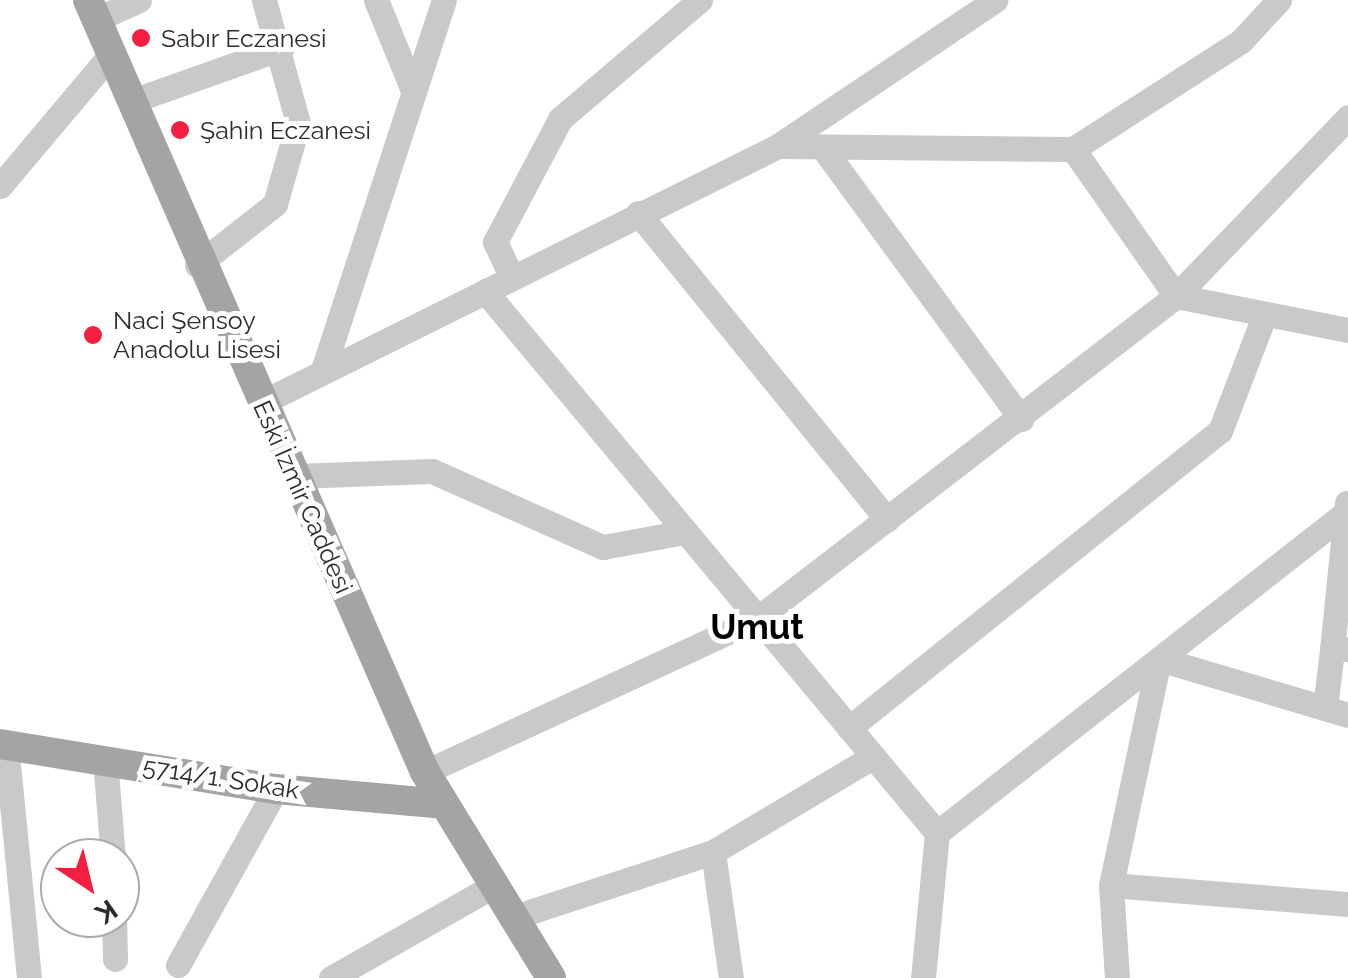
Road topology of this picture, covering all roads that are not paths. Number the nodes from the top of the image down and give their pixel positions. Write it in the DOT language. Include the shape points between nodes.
graph roads {
  1 [pos="140,0"];
  2 [pos="264,0"];
  3 [pos="376,0"];
  4 [pos="444,0"];
  5 [pos="700,0"];
  6 [pos="995,0"];
  7 [pos="1280,0"];
  8 [pos="92,9"];
  9 [pos="282,48"];
  10 [pos="112,53"];
  11 [pos="414,94"];
  12 [pos="132,101"];
  13 [pos="1348,117"];
  14 [pos="778,146"];
  15 [pos="1335,147"];
  16 [pos="824,148"];
  17 [pos="1072,150"];
  18 [pos="0,186"];
  19 [pos="638,213"];
  20 [pos="197,265"];
  21 [pos="512,278"];
  22 [pos="485,291"];
  23 [pos="1176,296"];
  24 [pos="1264,314"];
  25 [pos="1348,330"];
  26 [pos="323,370"];
  27 [pos="260,403"];
  28 [pos="1021,419"];
  29 [pos="295,476"];
  30 [pos="1347,507"];
  31 [pos="887,519"];
  32 [pos="685,532"];
  33 [pos="758,618"];
  34 [pos="1340,649"];
  35 [pos="1159,659"];
  36 [pos="1337,712"];
  37 [pos="849,728"];
  38 [pos="3,743"];
  39 [pos="874,756"];
  40 [pos="105,760"];
  41 [pos="425,772"];
  42 [pos="276,788"];
  43 [pos="444,804"];
  44 [pos="937,833"];
  45 [pos="111,838"];
  46 [pos="713,852"];
  47 [pos="1111,885"];
  48 [pos="492,886"];
  49 [pos="1348,904"];
  50 [pos="511,918"];
  51 [pos="114,938"];
  52 [pos="115,959"];
  53 [pos="178,966"];
  54 [pos="29,978"];
  55 [pos="331,978"];
  56 [pos="550,978"];
  57 [pos="731,978"];
  58 [pos="924,978"];
  59 [pos="1117,978"];
  1 -- 8 [label="street"];
  2 -- 9 [label="street"];
  3 -- 11 [label="street"];
  4 -- 11 [label="street"];
  5 -- 21 [label="street" via="560,118 495,242"];
  6 -- 14 [label="street"];
  7 -- 17 [label="street" via="1241,41"];
  8 -- 10 [label="main road, Eski İzmir Caddesi"];
  9 -- 12 [label="street"];
  9 -- 20 [label="street" via="298,123 275,204"];
  10 -- 12 [label="main road, Eski İzmir Caddesi"];
  10 -- 18 [label="street"];
  11 -- 26 [label="street"];
  12 -- 20 [label="main road, Eski İzmir Caddesi"];
  13 -- 15 [label="street"];
  14 -- 16 [label="street"];
  14 -- 19 [label="street"];
  15 -- 23 [label="street"];
  16 -- 17 [label="street"];
  16 -- 28 [label="street"];
  17 -- 23 [label="street"];
  19 -- 21 [label="street"];
  19 -- 31 [label="street"];
  20 -- 27 [label="main road, Eski İzmir Caddesi"];
  21 -- 22 [label="street"];
  22 -- 26 [label="street"];
  22 -- 32 [label="street"];
  23 -- 24 [label="street"];
  23 -- 28 [label="street"];
  24 -- 25 [label="street"];
  24 -- 37 [label="street" via="1220,431"];
  26 -- 27 [label="street"];
  27 -- 29 [label="main road, Eski İzmir Caddesi"];
  28 -- 31 [label="street"];
  29 -- 32 [label="street" via="432,471 604,547"];
  29 -- 41 [label="main road, Eski İzmir Caddesi"];
  30 -- 34 [label="street"];
  30 -- 35 [label="street"];
  31 -- 33 [label="street"];
  32 -- 33 [label="street"];
  33 -- 37 [label="street"];
  33 -- 41 [label="street"];
  34 -- 36 [label="street"];
  35 -- 36 [label="street"];
  35 -- 44 [label="street"];
  35 -- 47 [label="street"];
  37 -- 39 [label="street"];
  38 -- 40 [label="main road, 5714/1. Sokak"];
  38 -- 54 [label="street"];
  39 -- 44 [label="street"];
  39 -- 46 [label="street"];
  40 -- 42 [label="main road, 5714/1. Sokak"];
  40 -- 45 [label="street"];
  41 -- 43 [label="main road, Eski İzmir Caddesi"];
  42 -- 43 [label="main road, 5714/1. Sokak"];
  42 -- 53 [label="street"];
  43 -- 48 [label="main road, Eski İzmir Caddesi"];
  44 -- 58 [label="street"];
  46 -- 50 [label="street"];
  46 -- 57 [label="street"];
  47 -- 49 [label="street"];
  47 -- 59 [label="street"];
  48 -- 50 [label="main road, Eski İzmir Caddesi"];
  48 -- 55 [label="street"];
  50 -- 56 [label="main road, Eski İzmir Caddesi"];
  51 -- 52 [label="street"];
}
